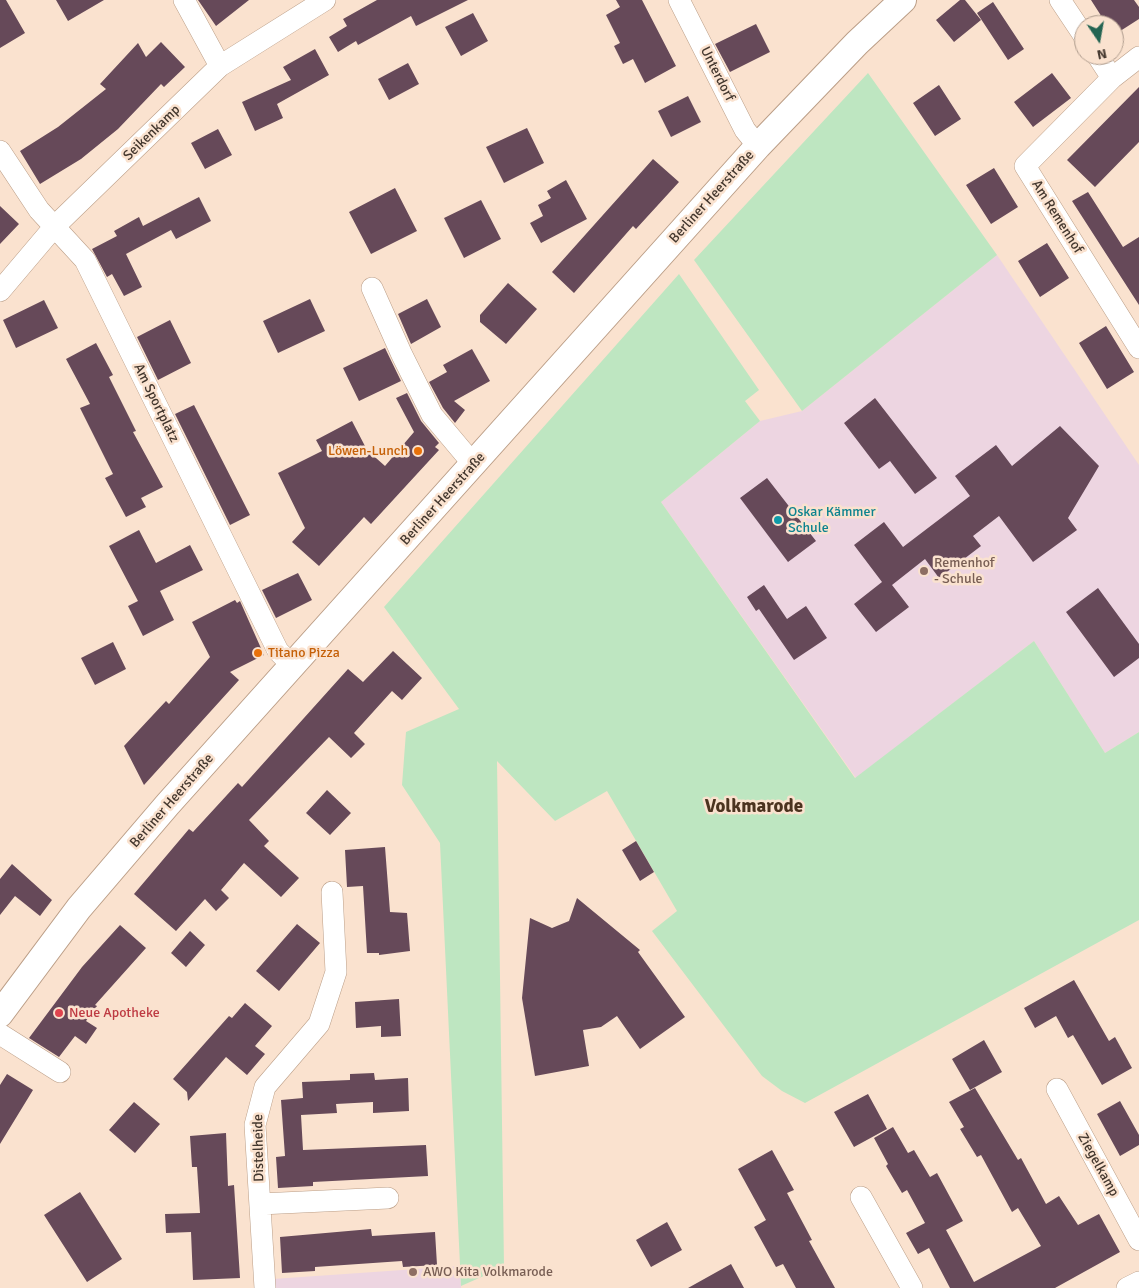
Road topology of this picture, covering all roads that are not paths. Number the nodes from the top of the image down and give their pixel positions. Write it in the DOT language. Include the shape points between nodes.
graph roads {
  1 [pos="184,0"];
  2 [pos="325,0"];
  3 [pos="679,0"];
  4 [pos="903,0"];
  5 [pos="1060,0"];
  6 [pos="1074,21"];
  7 [pos="1139,57"];
  8 [pos="1103,65"];
  9 [pos="220,66"];
  10 [pos="1112,78"];
  11 [pos="758,146"];
  12 [pos="0,151"];
  13 [pos="55,226"];
  14 [pos="372,288"];
  15 [pos="0,290"];
  16 [pos="1139,348"];
  17 [pos="474,465"];
  18 [pos="293,666"];
  19 [pos="332,892"];
  20 [pos="0,1014"];
  21 [pos="0,1034"];
  22 [pos="60,1072"];
  23 [pos="1057,1089"];
  24 [pos="861,1197"];
  25 [pos="388,1198"];
  26 [pos="260,1204"];
  27 [pos="1139,1240"];
  28 [pos="1139,1282"];
  29 [pos="266,1288"];
  30 [pos="912,1288"];
  31 [pos="1127,1288"];
  1 -- 9 [label="street"];
  2 -- 9 [label="street, Seikenkamp"];
  3 -- 11 [label="street, Unterdorf" via="745,130"];
  4 -- 11 [label="main road, Berliner Heerstraße"];
  5 -- 6 [label="street"];
  7 -- 10 [label="street"];
  8 -- 10 [label="street"];
  9 -- 13 [label="street, Seikenkamp"];
  10 -- 16 [label="street, Am Remenhof" via="1025,166"];
  11 -- 17 [label="main road, Berliner Heerstraße"];
  12 -- 13 [label="street, Am Sportplatz" via="39,210"];
  13 -- 15 [label="street, Seikenkamp"];
  13 -- 18 [label="street, Am Sportplatz" via="85,260 278,651"];
  14 -- 17 [label="street" via="432,415"];
  17 -- 18 [label="main road, Berliner Heerstraße"];
  18 -- 20 [label="main road, Berliner Heerstraße" via="79,908"];
  19 -- 26 [label="street, Distelheide" via="336,972 319,1024 271,1078 261,1095 255,1125"];
  21 -- 22 [label="street"];
  23 -- 27 [label="street, Ziegelkamp"];
  24 -- 30 [label="street"];
  25 -- 26 [label="street"];
  26 -- 29 [label="street, Distelheide"];
  28 -- 31 [label="street"];
}
